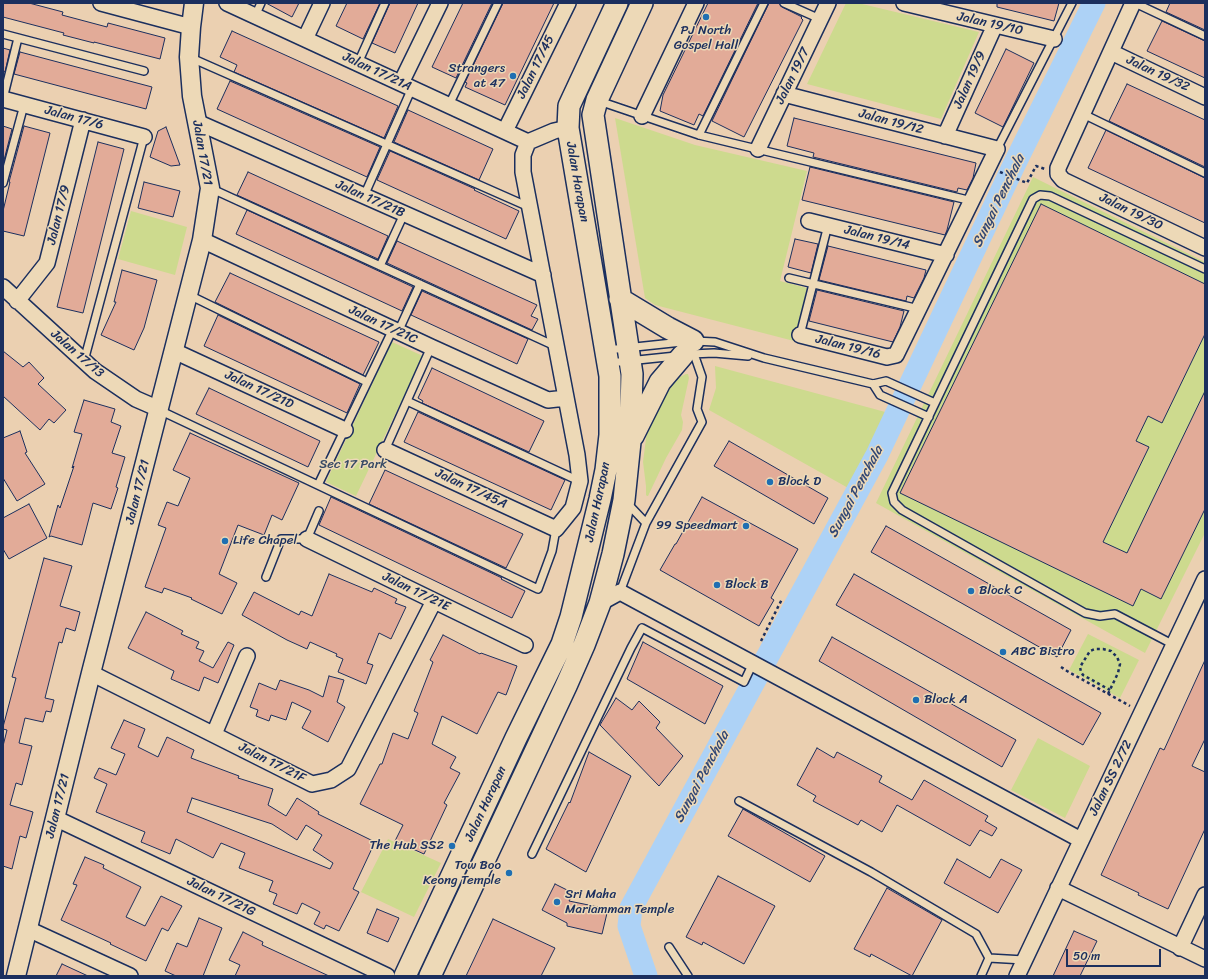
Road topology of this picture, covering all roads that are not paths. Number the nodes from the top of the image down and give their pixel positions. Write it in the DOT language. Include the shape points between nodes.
graph roads {
  1 [pos="101,3"];
  2 [pos="194,3"];
  3 [pos="227,3"];
  4 [pos="322,3"];
  5 [pos="385,3"];
  6 [pos="440,3"];
  7 [pos="498,3"];
  8 [pos="568,3"];
  9 [pos="617,3"];
  10 [pos="642,3"];
  11 [pos="696,3"];
  12 [pos="764,3"];
  13 [pos="784,3"];
  14 [pos="828,3"];
  15 [pos="904,3"];
  16 [pos="1072,3"];
  17 [pos="1134,3"];
  18 [pos="258,10"];
  19 [pos="820,19"];
  20 [pos="995,25"];
  21 [pos="191,27"];
  22 [pos="3,34"];
  23 [pos="1205,36"];
  24 [pos="18,38"];
  25 [pos="305,39"];
  26 [pos="1054,39"];
  27 [pos="1111,52"];
  28 [pos="189,57"];
  29 [pos="358,63"];
  30 [pos="144,71"];
  31 [pos="407,86"];
  32 [pos="784,94"];
  33 [pos="1205,97"];
  34 [pos="3,99"];
  35 [pos="596,100"];
  36 [pos="24,105"];
  37 [pos="449,105"];
  38 [pos="1083,114"];
  39 [pos="642,116"];
  40 [pos="83,120"];
  41 [pos="197,122"];
  42 [pos="568,128"];
  43 [pos="505,131"];
  44 [pos="699,135"];
  45 [pos="946,136"];
  46 [pos="144,137"];
  47 [pos="528,142"];
  48 [pos="387,144"];
  49 [pos="758,149"];
  50 [pos="998,149"];
  51 [pos="5,166"];
  52 [pos="1205,173"];
  53 [pos="3,183"];
  54 [pos="210,188"];
  55 [pos="364,196"];
  56 [pos="972,201"];
  57 [pos="530,207"];
  58 [pos="404,214"];
  59 [pos="809,221"];
  60 [pos="828,226"];
  61 [pos="202,240"];
  62 [pos="1205,248"];
  63 [pos="946,256"];
  64 [pos="380,266"];
  65 [pos="1205,269"];
  66 [pos="543,275"];
  67 [pos="789,278"];
  68 [pos="420,284"];
  69 [pos="814,284"];
  70 [pos="3,287"];
  71 [pos="189,295"];
  72 [pos="620,299"];
  73 [pos="17,301"];
  74 [pos="919,309"];
  75 [pos="396,331"];
  76 [pos="800,335"];
  77 [pos="556,346"];
  78 [pos="431,347"];
  79 [pos="690,350"];
  80 [pos="174,351"];
  81 [pos="628,354"];
  82 [pos="606,357"];
  83 [pos="764,358"];
  84 [pos="84,362"];
  85 [pos="368,382"];
  86 [pos="873,384"];
  87 [pos="566,398"];
  88 [pos="407,401"];
  89 [pos="932,402"];
  90 [pos="159,409"];
  91 [pos="925,416"];
  92 [pos="345,430"];
  93 [pos="630,442"];
  94 [pos="385,450"];
  95 [pos="580,481"];
  96 [pos="318,485"];
  97 [pos="624,500"];
  98 [pos="319,511"];
  99 [pos="646,523"];
  100 [pos="556,529"];
  101 [pos="307,539"];
  102 [pos="266,577"];
  103 [pos="1205,579"];
  104 [pos="620,592"];
  105 [pos="434,601"];
  106 [pos="600,603"];
  107 [pos="525,645"];
  108 [pos="1174,645"];
  109 [pos="247,656"];
  110 [pos="753,663"];
  111 [pos="91,673"];
  112 [pos="214,734"];
  113 [pos="739,801"];
  114 [pos="55,818"];
  115 [pos="1081,840"];
  116 [pos="532,854"];
  117 [pos="1058,888"];
  118 [pos="1205,895"];
  119 [pos="28,929"];
  120 [pos="669,947"];
  121 [pos="1180,948"];
  122 [pos="989,958"];
  123 [pos="1205,959"];
  124 [pos="1024,960"];
  125 [pos="16,976"];
  126 [pos="130,976"];
  127 [pos="387,976"];
  128 [pos="406,976"];
  129 [pos="430,976"];
  130 [pos="688,976"];
  131 [pos="982,976"];
  132 [pos="1017,976"];
  1 -- 21 [label="street"];
  2 -- 21 [label="street, Jalan 17/21"];
  3 -- 18 [label="street, Jalan 17/21A"];
  4 -- 25 [label="street"];
  5 -- 29 [label="lane"];
  6 -- 31 [label="street"];
  7 -- 37 [label="lane"];
  8 -- 43 [label="street, Jalan 17/45"];
  9 -- 42 [label="main road, Jalan Harapan" via="569,106"];
  10 -- 35 [label="main road, Jalan Harapan"];
  11 -- 39 [label="street"];
  12 -- 44 [label="lane"];
  13 -- 19 [label="lane"];
  14 -- 19 [label="street, Jalan 19/7"];
  15 -- 20 [label="street, Jalan 19/10"];
  16 -- 26 [label="lane"];
  17 -- 23 [label="lane"];
  17 -- 27 [label="street"];
  18 -- 25 [label="street, Jalan 17/21A"];
  19 -- 32 [label="street, Jalan 19/7"];
  20 -- 26 [label="street, Jalan 19/10"];
  20 -- 45 [label="street, Jalan 19/9"];
  21 -- 28 [label="street, Jalan 17/21"];
  22 -- 24 [label="lane"];
  24 -- 30 [label="lane"];
  24 -- 34 [label="lane"];
  25 -- 29 [label="street, Jalan 17/21A"];
  26 -- 50 [label="lane"];
  27 -- 33 [label="street, Jalan 19/32"];
  27 -- 38 [label="street"];
  28 -- 41 [label="street, Jalan 17/21"];
  28 -- 48 [label="lane"];
  29 -- 31 [label="street, Jalan 17/21A"];
  31 -- 37 [label="street, Jalan 17/21A"];
  31 -- 48 [label="lane"];
  32 -- 45 [label="street, Jalan 19/12"];
  32 -- 49 [label="street, Jalan 19/7"];
  34 -- 36 [label="street, Jalan 17/6"];
  35 -- 39 [label="lane"];
  35 -- 72 [label="main road, Jalan Harapan" via="593,115"];
  36 -- 40 [label="street, Jalan 17/6"];
  36 -- 51 [label="lane"];
  37 -- 43 [label="street, Jalan 17/21A"];
  38 -- 52 [label="lane"];
  38 -- 62 [label="street, Jalan 19/30" via="1058,168 1058,174 1063,180"];
  39 -- 44 [label="lane"];
  40 -- 46 [label="street, Jalan 17/6"];
  40 -- 73 [label="street, Jalan 17/9" via="47,263"];
  41 -- 54 [label="street, Jalan 17/21"];
  41 -- 55 [label="street, Jalan 17/21B"];
  42 -- 47 [label="street"];
  42 -- 82 [label="main road, Jalan Harapan"];
  43 -- 47 [label="street, Jalan 17/21A"];
  44 -- 49 [label="lane"];
  45 -- 50 [label="street, Jalan 19/12"];
  46 -- 84 [label="lane"];
  47 -- 57 [label="street" via="523,155 523,172"];
  48 -- 55 [label="lane"];
  48 -- 57 [label="lane"];
  49 -- 56 [label="lane"];
  50 -- 56 [label="street"];
  51 -- 53 [label="lane"];
  54 -- 61 [label="street, Jalan 17/21"];
  54 -- 64 [label="lane"];
  55 -- 58 [label="street, Jalan 17/21B"];
  56 -- 63 [label="street"];
  57 -- 66 [label="street"];
  58 -- 64 [label="lane"];
  58 -- 66 [label="street, Jalan 17/21B"];
  59 -- 60 [label="street, Jalan 19/14"];
  60 -- 63 [label="street, Jalan 19/14"];
  60 -- 69 [label="lane"];
  61 -- 71 [label="street, Jalan 17/21"];
  61 -- 75 [label="street, Jalan 17/21C"];
  63 -- 74 [label="street"];
  64 -- 68 [label="lane"];
  65 -- 89 [label="lane" via="1050,196 1040,195 1033,199"];
  66 -- 77 [label="street"];
  67 -- 69 [label="lane"];
  68 -- 75 [label="lane"];
  68 -- 77 [label="lane"];
  69 -- 74 [label="lane"];
  69 -- 76 [label="lane"];
  70 -- 73 [label="street, Jalan 17/13"];
  71 -- 80 [label="street, Jalan 17/21"];
  71 -- 85 [label="lane"];
  72 -- 79 [label="main road" via="668,328"];
  72 -- 81 [label="main road, Jalan Harapan"];
  73 -- 84 [label="street, Jalan 17/13"];
  74 -- 76 [label="street, Jalan 19/16" via="896,355 887,357"];
  75 -- 78 [label="street, Jalan 17/21C"];
  75 -- 85 [label="lane"];
  77 -- 87 [label="street"];
  78 -- 87 [label="street, Jalan 17/21C" via="548,400"];
  78 -- 88 [label="lane"];
  79 -- 81 [label="lane"];
  79 -- 81 [label="lane"];
  79 -- 83 [label="lane"];
  79 -- 83 [label="lane" via="715,342"];
  79 -- 93 [label="main road" via="660,382"];
  79 -- 99 [label="lane" via="702,376 697,409 702,422"];
  80 -- 90 [label="street, Jalan 17/21"];
  80 -- 92 [label="street, Jalan 17/21D"];
  81 -- 82 [label="lane"];
  81 -- 82 [label="lane"];
  81 -- 93 [label="main road, Jalan Harapan" via="632,374"];
  82 -- 128 [label="main road, Jalan Harapan" via="610,376 610,420 606,470 571,617 562,644"];
  83 -- 86 [label="lane"];
  84 -- 90 [label="street, Jalan 17/13" via="136,399"];
  85 -- 92 [label="lane"];
  86 -- 89 [label="lane" via="886,381"];
  86 -- 91 [label="lane" via="880,395"];
  87 -- 95 [label="street"];
  88 -- 94 [label="lane"];
  88 -- 95 [label="lane"];
  89 -- 91 [label="lane"];
  90 -- 96 [label="lane"];
  90 -- 111 [label="street, Jalan 17/21"];
  91 -- 108 [label="lane" via="892,493 894,502 902,510 1085,613 1100,616 1115,614"];
  92 -- 96 [label="lane"];
  93 -- 97 [label="main road, Jalan Harapan"];
  94 -- 100 [label="street, Jalan 17/45A"];
  95 -- 100 [label="street" via="573,508"];
  96 -- 100 [label="lane" via="538,589 552,551"];
  97 -- 99 [label="lane"];
  97 -- 106 [label="main road, Jalan Harapan"];
  98 -- 101 [label="lane"];
  99 -- 104 [label="lane"];
  101 -- 102 [label="lane" via="281,539"];
  101 -- 105 [label="street, Jalan 17/21E"];
  103 -- 108 [label="street, Jalan SS 2/72"];
  104 -- 106 [label="street"];
  104 -- 110 [label="street"];
  105 -- 107 [label="street, Jalan 17/21E"];
  105 -- 112 [label="street, Jalan 17/21F" via="348,769 331,780 312,784"];
  106 -- 129 [label="main road, Jalan Harapan" via="566,686"];
  108 -- 115 [label="street, Jalan SS 2/72"];
  109 -- 112 [label="street"];
  110 -- 115 [label="street"];
  110 -- 116 [label="lane" via="744,682 642,628"];
  111 -- 112 [label="street, Jalan 17/21F"];
  111 -- 114 [label="street, Jalan 17/21"];
  113 -- 122 [label="lane" via="871,872 976,934"];
  114 -- 119 [label="street, Jalan 17/21"];
  114 -- 127 [label="street, Jalan 17/21G"];
  115 -- 117 [label="street, Jalan SS 2/72"];
  117 -- 121 [label="street"];
  117 -- 124 [label="street, Jalan SS 2/72"];
  118 -- 121 [label="street"];
  119 -- 125 [label="street, Jalan 17/21"];
  119 -- 126 [label="street"];
  120 -- 130 [label="lane"];
  121 -- 123 [label="street"];
  122 -- 124 [label="lane"];
  122 -- 131 [label="lane"];
  124 -- 132 [label="street, Jalan SS 2/72"];
}
